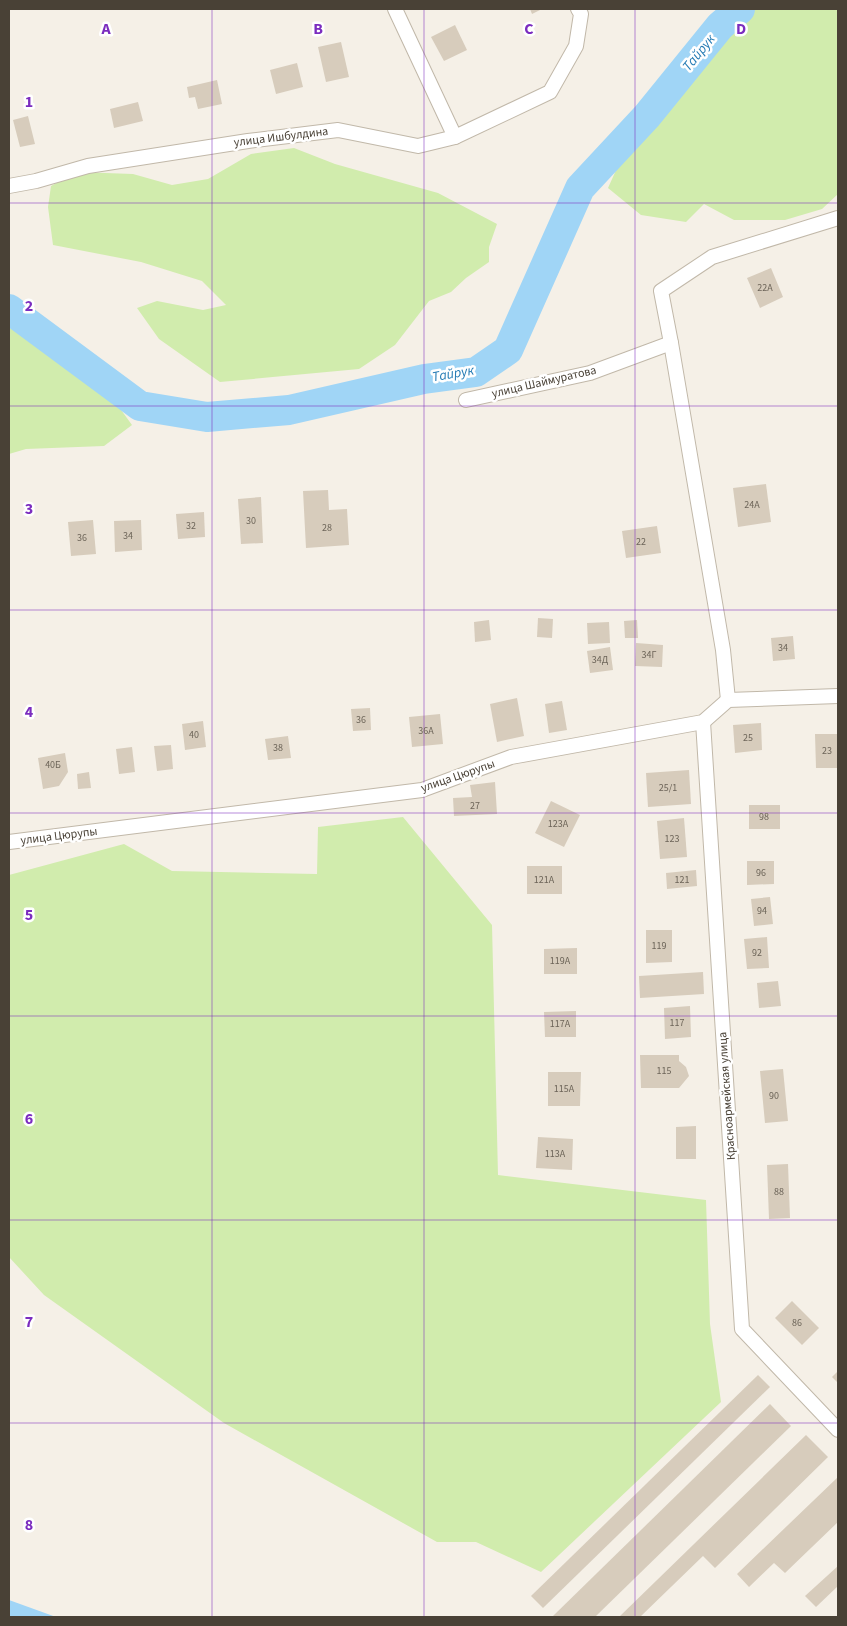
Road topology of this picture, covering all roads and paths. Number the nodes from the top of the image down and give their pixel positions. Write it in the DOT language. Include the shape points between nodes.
graph roads {
  1 [pos="395,9"];
  2 [pos="579,11"];
  3 [pos="455,137"];
  4 [pos="9,186"];
  5 [pos="838,218"];
  6 [pos="671,343"];
  7 [pos="466,400"];
  8 [pos="838,696"];
  9 [pos="728,700"];
  10 [pos="703,722"];
  11 [pos="9,842"];
  12 [pos="838,1430"];
  1 -- 3 [label="street"];
  2 -- 3 [label="street, улица Ишбулдина" via="576,46 550,92"];
  3 -- 4 [label="street, улица Ишбулдина" via="418,146 338,130 88,166"];
  5 -- 6 [label="street" via="712,257 662,291"];
  6 -- 7 [label="street, улица Шаймуратова" via="590,373"];
  6 -- 9 [label="street" via="723,650"];
  8 -- 9 [label="street"];
  9 -- 10 [label="street"];
  10 -- 11 [label="street, улица Цюрупы" via="511,757 422,790"];
  10 -- 12 [label="street, Красноармейская улица" via="742,1329"];
}
